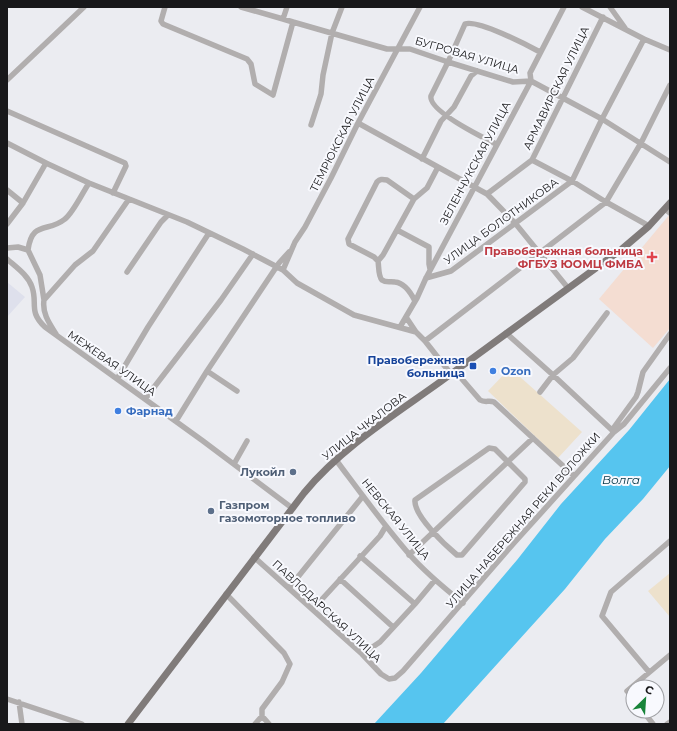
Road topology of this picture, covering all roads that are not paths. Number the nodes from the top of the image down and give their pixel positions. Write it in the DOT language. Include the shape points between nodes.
graph roads {
  1 [pos="84,7"];
  2 [pos="165,7"];
  3 [pos="241,7"];
  4 [pos="287,7"];
  5 [pos="342,7"];
  6 [pos="420,7"];
  7 [pos="564,7"];
  8 [pos="582,7"];
  9 [pos="610,7"];
  10 [pos="603,17"];
  11 [pos="283,19"];
  12 [pos="293,22"];
  13 [pos="626,29"];
  14 [pos="332,33"];
  15 [pos="644,39"];
  16 [pos="398,49"];
  17 [pos="670,50"];
  18 [pos="540,52"];
  19 [pos="448,62"];
  20 [pos="477,71"];
  21 [pos="7,80"];
  22 [pos="530,81"];
  23 [pos="670,85"];
  24 [pos="562,98"];
  25 [pos="7,111"];
  26 [pos="446,116"];
  27 [pos="602,119"];
  28 [pos="358,123"];
  29 [pos="311,126"];
  30 [pos="7,143"];
  31 [pos="641,143"];
  32 [pos="496,144"];
  33 [pos="422,159"];
  34 [pos="532,160"];
  35 [pos="670,162"];
  36 [pos="46,163"];
  37 [pos="438,167"];
  38 [pos="572,181"];
  39 [pos="89,183"];
  40 [pos="474,187"];
  41 [pos="7,190"];
  42 [pos="113,193"];
  43 [pos="487,194"];
  44 [pos="414,198"];
  45 [pos="129,199"];
  46 [pos="606,202"];
  47 [pos="23,203"];
  48 [pos="668,208"];
  49 [pos="168,215"];
  50 [pos="515,223"];
  51 [pos="7,224"];
  52 [pos="649,226"];
  53 [pos="397,230"];
  54 [pos="209,233"];
  55 [pos="7,248"];
  56 [pos="28,250"];
  57 [pos="292,250"];
  58 [pos="253,254"];
  59 [pos="540,254"];
  60 [pos="7,259"];
  61 [pos="378,261"];
  62 [pos="276,268"];
  63 [pos="430,269"];
  64 [pos="283,270"];
  65 [pos="127,272"];
  66 [pos="426,278"];
  67 [pos="568,288"];
  68 [pos="44,300"];
  69 [pos="415,301"];
  70 [pos="608,313"];
  71 [pos="406,317"];
  72 [pos="400,327"];
  73 [pos="416,332"];
  74 [pos="506,333"];
  75 [pos="670,334"];
  76 [pos="56,336"];
  77 [pos="425,341"];
  78 [pos="670,368"];
  79 [pos="207,370"];
  80 [pos="453,372"];
  81 [pos="553,375"];
  82 [pos="117,378"];
  83 [pos="237,391"];
  84 [pos="540,392"];
  85 [pos="145,399"];
  86 [pos="176,421"];
  87 [pos="613,431"];
  88 [pos="534,438"];
  89 [pos="247,441"];
  90 [pos="336,460"];
  91 [pos="508,462"];
  92 [pos="234,464"];
  93 [pos="574,476"];
  94 [pos="363,496"];
  95 [pos="292,508"];
  96 [pos="386,526"];
  97 [pos="432,532"];
  98 [pos="670,541"];
  99 [pos="409,554"];
  100 [pos="360,556"];
  101 [pos="254,557"];
  102 [pos="340,579"];
  103 [pos="435,580"];
  104 [pos="289,588"];
  105 [pos="226,594"];
  106 [pos="464,603"];
  107 [pos="415,604"];
  108 [pos="313,609"];
  109 [pos="393,627"];
  110 [pos="362,654"];
  111 [pos="670,655"];
  112 [pos="649,672"];
  113 [pos="387,678"];
  114 [pos="641,679"];
  115 [pos="7,699"];
  116 [pos="19,702"];
  117 [pos="262,716"];
  118 [pos="670,722"];
  119 [pos="22,724"];
  120 [pos="82,724"];
  121 [pos="128,724"];
  122 [pos="255,724"];
  123 [pos="269,724"];
  124 [pos="667,724"];
  1 -- 21 [label="street"];
  2 -- 12 [label="street" via="161,21 163,24 247,59 251,64 255,84 273,95"];
  3 -- 11 [label="street"];
  4 -- 11 [label="street"];
  5 -- 14 [label="street"];
  6 -- 16 [label="street, ТЕМРЮКСКАЯ УЛИЦА"];
  7 -- 18 [label="street, ЗЕЛЕНЧУКСКАЯ УЛИЦА"];
  8 -- 10 [label="street"];
  9 -- 13 [label="street"];
  10 -- 13 [label="street"];
  10 -- 24 [label="street, АРМАВИРСКАЯ УЛИЦА"];
  11 -- 12 [label="street"];
  12 -- 14 [label="street"];
  13 -- 15 [label="street"];
  14 -- 16 [label="street, БУГРОВАЯ УЛИЦА" via="387,49"];
  14 -- 29 [label="street" via="322,94"];
  15 -- 17 [label="street"];
  15 -- 27 [label="street, УЛИЦА БОЛОТНИКОВА"];
  16 -- 19 [label="street, БУГРОВАЯ УЛИЦА" via="410,49"];
  16 -- 28 [label="street, ТЕМРЮКСКАЯ УЛИЦА"];
  18 -- 19 [label="street" via="510,37 467,22"];
  18 -- 22 [label="street, ЗЕЛЕНЧУКСКАЯ УЛИЦА" via="530,73"];
  19 -- 20 [label="street, БУГРОВАЯ УЛИЦА"];
  19 -- 26 [label="street" via="430,98 433,105"];
  20 -- 22 [label="street, БУГРОВАЯ УЛИЦА" via="513,82"];
  20 -- 26 [label="street" via="471,76 454,107"];
  22 -- 24 [label="street"];
  22 -- 32 [label="street, ЗЕЛЕНЧУКСКАЯ УЛИЦА"];
  23 -- 31 [label="street"];
  24 -- 27 [label="street"];
  24 -- 34 [label="street, АРМАВИРСКАЯ УЛИЦА"];
  25 -- 42 [label="street" via="125,163 126,166"];
  26 -- 32 [label="street"];
  26 -- 33 [label="street" via="433,135"];
  27 -- 31 [label="street"];
  27 -- 38 [label="street, УЛИЦА БОЛОТНИКОВА"];
  28 -- 33 [label="street"];
  28 -- 57 [label="street, ТЕМРЮКСКАЯ УЛИЦА" via="332,178"];
  30 -- 36 [label="street"];
  31 -- 35 [label="street"];
  31 -- 46 [label="street"];
  32 -- 40 [label="street, ЗЕЛЕНЧУКСКАЯ УЛИЦА"];
  33 -- 37 [label="street"];
  34 -- 38 [label="street"];
  34 -- 43 [label="street, АРМАВИРСКАЯ УЛИЦА"];
  36 -- 39 [label="street"];
  36 -- 47 [label="street"];
  37 -- 40 [label="street"];
  37 -- 44 [label="street" via="427,188"];
  38 -- 46 [label="street"];
  38 -- 50 [label="street, УЛИЦА БОЛОТНИКОВА"];
  39 -- 42 [label="street"];
  39 -- 56 [label="street" via="66,219 34,233"];
  40 -- 43 [label="street"];
  40 -- 63 [label="street, ЗЕЛЕНЧУКСКАЯ УЛИЦА"];
  41 -- 47 [label="street"];
  42 -- 45 [label="street"];
  43 -- 50 [label="street"];
  44 -- 53 [label="street"];
  44 -- 61 [label="street" via="387,180 376,182 348,241"];
  45 -- 49 [label="street"];
  45 -- 68 [label="street" via="93,251 75,266"];
  46 -- 52 [label="street"];
  46 -- 59 [label="street"];
  47 -- 51 [label="street"];
  48 -- 52 [label="main road, УЛИЦА ЧКАЛОВА"];
  49 -- 54 [label="street"];
  49 -- 65 [label="street"];
  50 -- 59 [label="street"];
  50 -- 66 [label="street, УЛИЦА БОЛОТНИКОВА" via="451,271"];
  52 -- 67 [label="main road, УЛИЦА ЧКАЛОВА"];
  53 -- 61 [label="street"];
  53 -- 63 [label="street" via="429,246"];
  54 -- 58 [label="street"];
  54 -- 82 [label="street"];
  55 -- 56 [label="street"];
  56 -- 68 [label="street" via="40,275"];
  57 -- 62 [label="street"];
  57 -- 64 [label="street, ТЕМРЮКСКАЯ УЛИЦА"];
  58 -- 62 [label="street"];
  58 -- 85 [label="street"];
  59 -- 67 [label="street"];
  59 -- 77 [label="street"];
  60 -- 76 [label="street, МЕЖЕВАЯ УЛИЦА" via="30,281 35,315"];
  61 -- 69 [label="street" via="382,280 403,286 410,291"];
  62 -- 64 [label="street"];
  62 -- 79 [label="street"];
  63 -- 66 [label="street, ЗЕЛЕНЧУКСКАЯ УЛИЦА"];
  64 -- 72 [label="street" via="297,283 354,315"];
  66 -- 69 [label="street, ЗЕЛЕНЧУКСКАЯ УЛИЦА"];
  67 -- 74 [label="main road, УЛИЦА ЧКАЛОВА"];
  68 -- 76 [label="street" via="45,315"];
  69 -- 71 [label="street, ЗЕЛЕНЧУКСКАЯ УЛИЦА"];
  70 -- 81 [label="street" via="573,358"];
  71 -- 72 [label="street, ЗЕЛЕНЧУКСКАЯ УЛИЦА"];
  71 -- 73 [label="street"];
  72 -- 73 [label="street"];
  73 -- 77 [label="street"];
  74 -- 80 [label="main road, УЛИЦА ЧКАЛОВА"];
  74 -- 81 [label="street"];
  75 -- 87 [label="street" via="643,372 636,397"];
  76 -- 82 [label="street, МЕЖЕВАЯ УЛИЦА"];
  77 -- 80 [label="street"];
  78 -- 87 [label="street, УЛИЦА НАБЕРЕЖНАЯ РЕКИ ВОЛОЖКИ" via="624,424"];
  79 -- 83 [label="street"];
  79 -- 86 [label="street"];
  80 -- 88 [label="street" via="480,400 494,402"];
  80 -- 90 [label="main road, УЛИЦА ЧКАЛОВА"];
  81 -- 84 [label="street"];
  81 -- 87 [label="street"];
  82 -- 85 [label="street, МЕЖЕВАЯ УЛИЦА"];
  85 -- 86 [label="street, МЕЖЕВАЯ УЛИЦА"];
  86 -- 92 [label="street, МЕЖЕВАЯ УЛИЦА"];
  87 -- 93 [label="street, УЛИЦА НАБЕРЕЖНАЯ РЕКИ ВОЛОЖКИ"];
  88 -- 91 [label="street"];
  88 -- 93 [label="street"];
  89 -- 92 [label="street"];
  90 -- 94 [label="street, НЕВСКАЯ УЛИЦА"];
  90 -- 95 [label="main road, УЛИЦА ЧКАЛОВА" via="312,483"];
  91 -- 97 [label="street"];
  91 -- 97 [label="street" via="495,449 489,448 416,498 415,508"];
  91 -- 97 [label="street" via="525,482 462,555 456,554"];
  92 -- 95 [label="street, МЕЖЕВАЯ УЛИЦА"];
  93 -- 106 [label="street, УЛИЦА НАБЕРЕЖНАЯ РЕКИ ВОЛОЖКИ"];
  94 -- 96 [label="street, НЕВСКАЯ УЛИЦА"];
  94 -- 104 [label="street"];
  95 -- 101 [label="main road, УЛИЦА ЧКАЛОВА"];
  96 -- 99 [label="street, НЕВСКАЯ УЛИЦА"];
  96 -- 100 [label="street" via="380,536"];
  97 -- 99 [label="street"];
  98 -- 112 [label="street" via="611,592 602,616"];
  99 -- 103 [label="street, НЕВСКАЯ УЛИЦА"];
  100 -- 102 [label="street"];
  100 -- 107 [label="street"];
  101 -- 104 [label="street, ПАВЛОДАРСКАЯ УЛИЦА"];
  101 -- 105 [label="main road, УЛИЦА ЧКАЛОВА"];
  102 -- 108 [label="street"];
  102 -- 109 [label="street"];
  103 -- 106 [label="street, НЕВСКАЯ УЛИЦА"];
  103 -- 107 [label="street"];
  104 -- 108 [label="street, ПАВЛОДАРСКАЯ УЛИЦА"];
  105 -- 117 [label="street" via="284,653 290,664 282,682 262,709"];
  105 -- 121 [label="main road, УЛИЦА ЧКАЛОВА"];
  106 -- 113 [label="street, УЛИЦА НАБЕРЕЖНАЯ РЕКИ ВОЛОЖКИ" via="404,671 392,680"];
  107 -- 109 [label="street"];
  108 -- 110 [label="street, ПАВЛОДАРСКАЯ УЛИЦА"];
  109 -- 110 [label="street" via="380,642"];
  110 -- 113 [label="street, ПАВЛОДАРСКАЯ УЛИЦА"];
  111 -- 112 [label="street"];
  112 -- 114 [label="street"];
  115 -- 116 [label="street"];
  116 -- 119 [label="street"];
  116 -- 120 [label="street"];
  117 -- 122 [label="street"];
  117 -- 123 [label="street"];
  118 -- 124 [label="street"];
}
